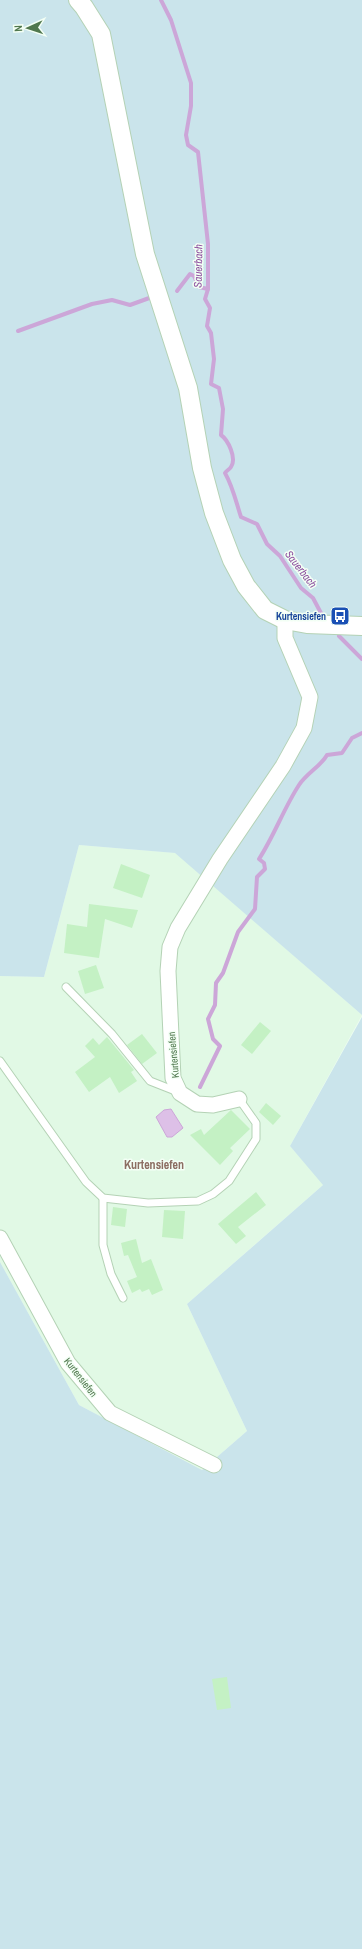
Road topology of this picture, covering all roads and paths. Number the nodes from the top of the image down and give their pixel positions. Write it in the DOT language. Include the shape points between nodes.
graph roads {
  1 [pos="78,0"];
  2 [pos="285,620"];
  3 [pos="362,626"];
  4 [pos="66,987"];
  5 [pos="0,1061"];
  6 [pos="180,1092"];
  7 [pos="240,1099"];
  8 [pos="103,1198"];
  9 [pos="0,1238"];
  10 [pos="123,1298"];
  11 [pos="214,1465"];
  1 -- 2 [label="street" via="101,34 145,254 188,388 202,468 214,513 232,560 246,586 265,610"];
  2 -- 3 [label="street" via="307,624"];
  2 -- 6 [label="street, Kurtensiefen" via="285,638 310,697 304,728 284,766 220,859 178,928 170,947 168,971 173,1078"];
  4 -- 6 [label="lane" via="112,1034 150,1081"];
  5 -- 8 [label="lane" via="86,1182"];
  6 -- 7 [label="street, Kurtensiefen" via="197,1104 213,1105"];
  7 -- 8 [label="lane, Kurtensiefen" via="256,1123 256,1138 229,1182 213,1194 198,1201 162,1203"];
  8 -- 10 [label="lane" via="103,1245 111,1274"];
  9 -- 11 [label="street, Kurtensiefen" via="68,1363 110,1413"];
}
